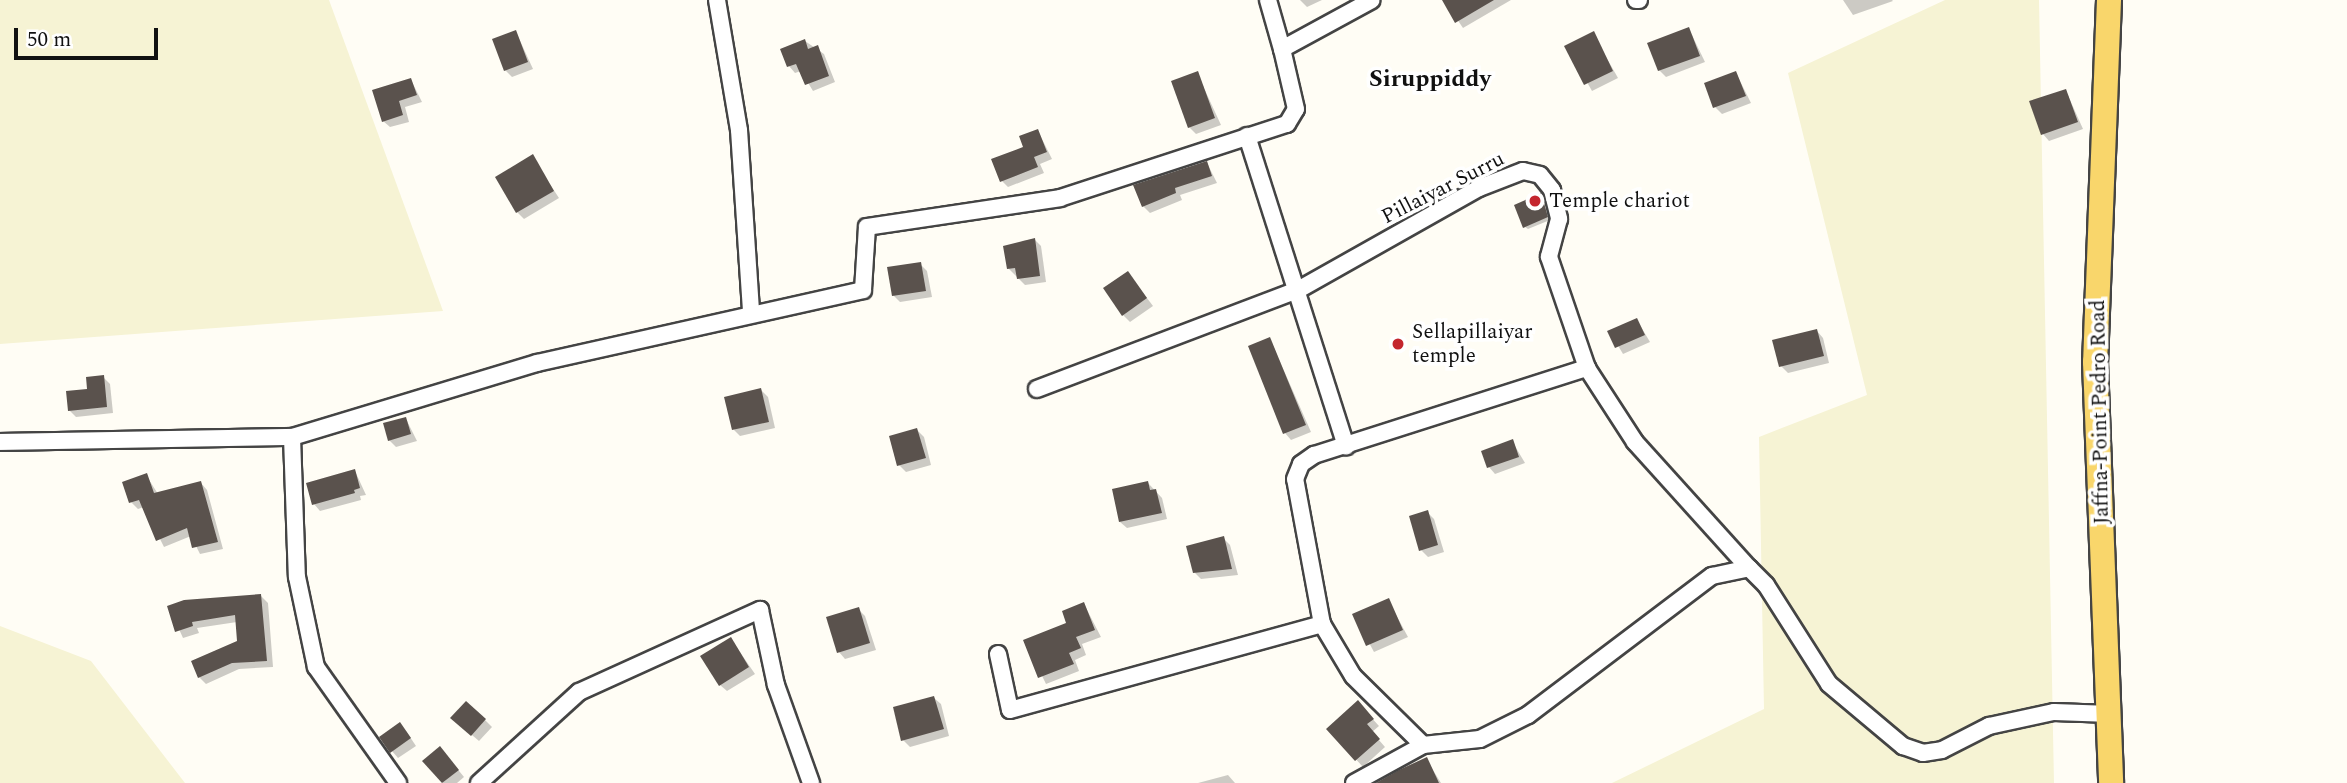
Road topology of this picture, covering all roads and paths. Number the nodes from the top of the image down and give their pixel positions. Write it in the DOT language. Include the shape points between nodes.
graph roads {
  1 [pos="717,0"];
  2 [pos="1268,0"];
  3 [pos="1371,0"];
  4 [pos="2109,0"];
  5 [pos="1282,49"];
  6 [pos="1247,136"];
  7 [pos="1298,290"];
  8 [pos="751,313"];
  9 [pos="1587,368"];
  10 [pos="1037,389"];
  11 [pos="292,438"];
  12 [pos="0,442"];
  13 [pos="1346,447"];
  14 [pos="1749,568"];
  15 [pos="1322,624"];
  16 [pos="998,654"];
  17 [pos="2111,714"];
  18 [pos="1423,745"];
  19 [pos="398,783"];
  20 [pos="479,783"];
  21 [pos="811,783"];
  22 [pos="1354,783"];
  23 [pos="2111,783"];
  1 -- 8 [label="street" via="738,130"];
  2 -- 5 [label="street"];
  3 -- 5 [label="street"];
  4 -- 17 [label="main road, Jaffna-Point Pedro Road" via="2095,362"];
  5 -- 6 [label="street" via="1296,110 1287,124"];
  6 -- 7 [label="street"];
  6 -- 8 [label="street" via="1060,198 867,227 863,290"];
  7 -- 9 [label="street, Pillaiyar Surru" via="1479,188 1523,171 1540,175 1552,190 1559,219 1549,257"];
  7 -- 10 [label="street, Pillaiyar Surru"];
  7 -- 13 [label="street"];
  8 -- 11 [label="street" via="537,363"];
  9 -- 13 [label="street"];
  9 -- 14 [label="street, Pillaiyar Surru" via="1635,442"];
  11 -- 12 [label="street"];
  11 -- 19 [label="street" via="297,577 316,667"];
  13 -- 15 [label="street" via="1314,455 1301,464 1295,479"];
  14 -- 17 [label="street, Pillaiyar Surru" via="1766,585 1829,684 1903,746 1923,754 1942,750 1989,726 2054,712"];
  14 -- 18 [label="street" via="1712,576 1528,715 1480,739"];
  15 -- 16 [label="street" via="1010,710"];
  15 -- 18 [label="street" via="1353,676"];
  17 -- 23 [label="main road, Jaffna-Point Pedro Road"];
  18 -- 22 [label="street"];
  20 -- 21 [label="street" via="579,692 760,610 776,685"];
}
